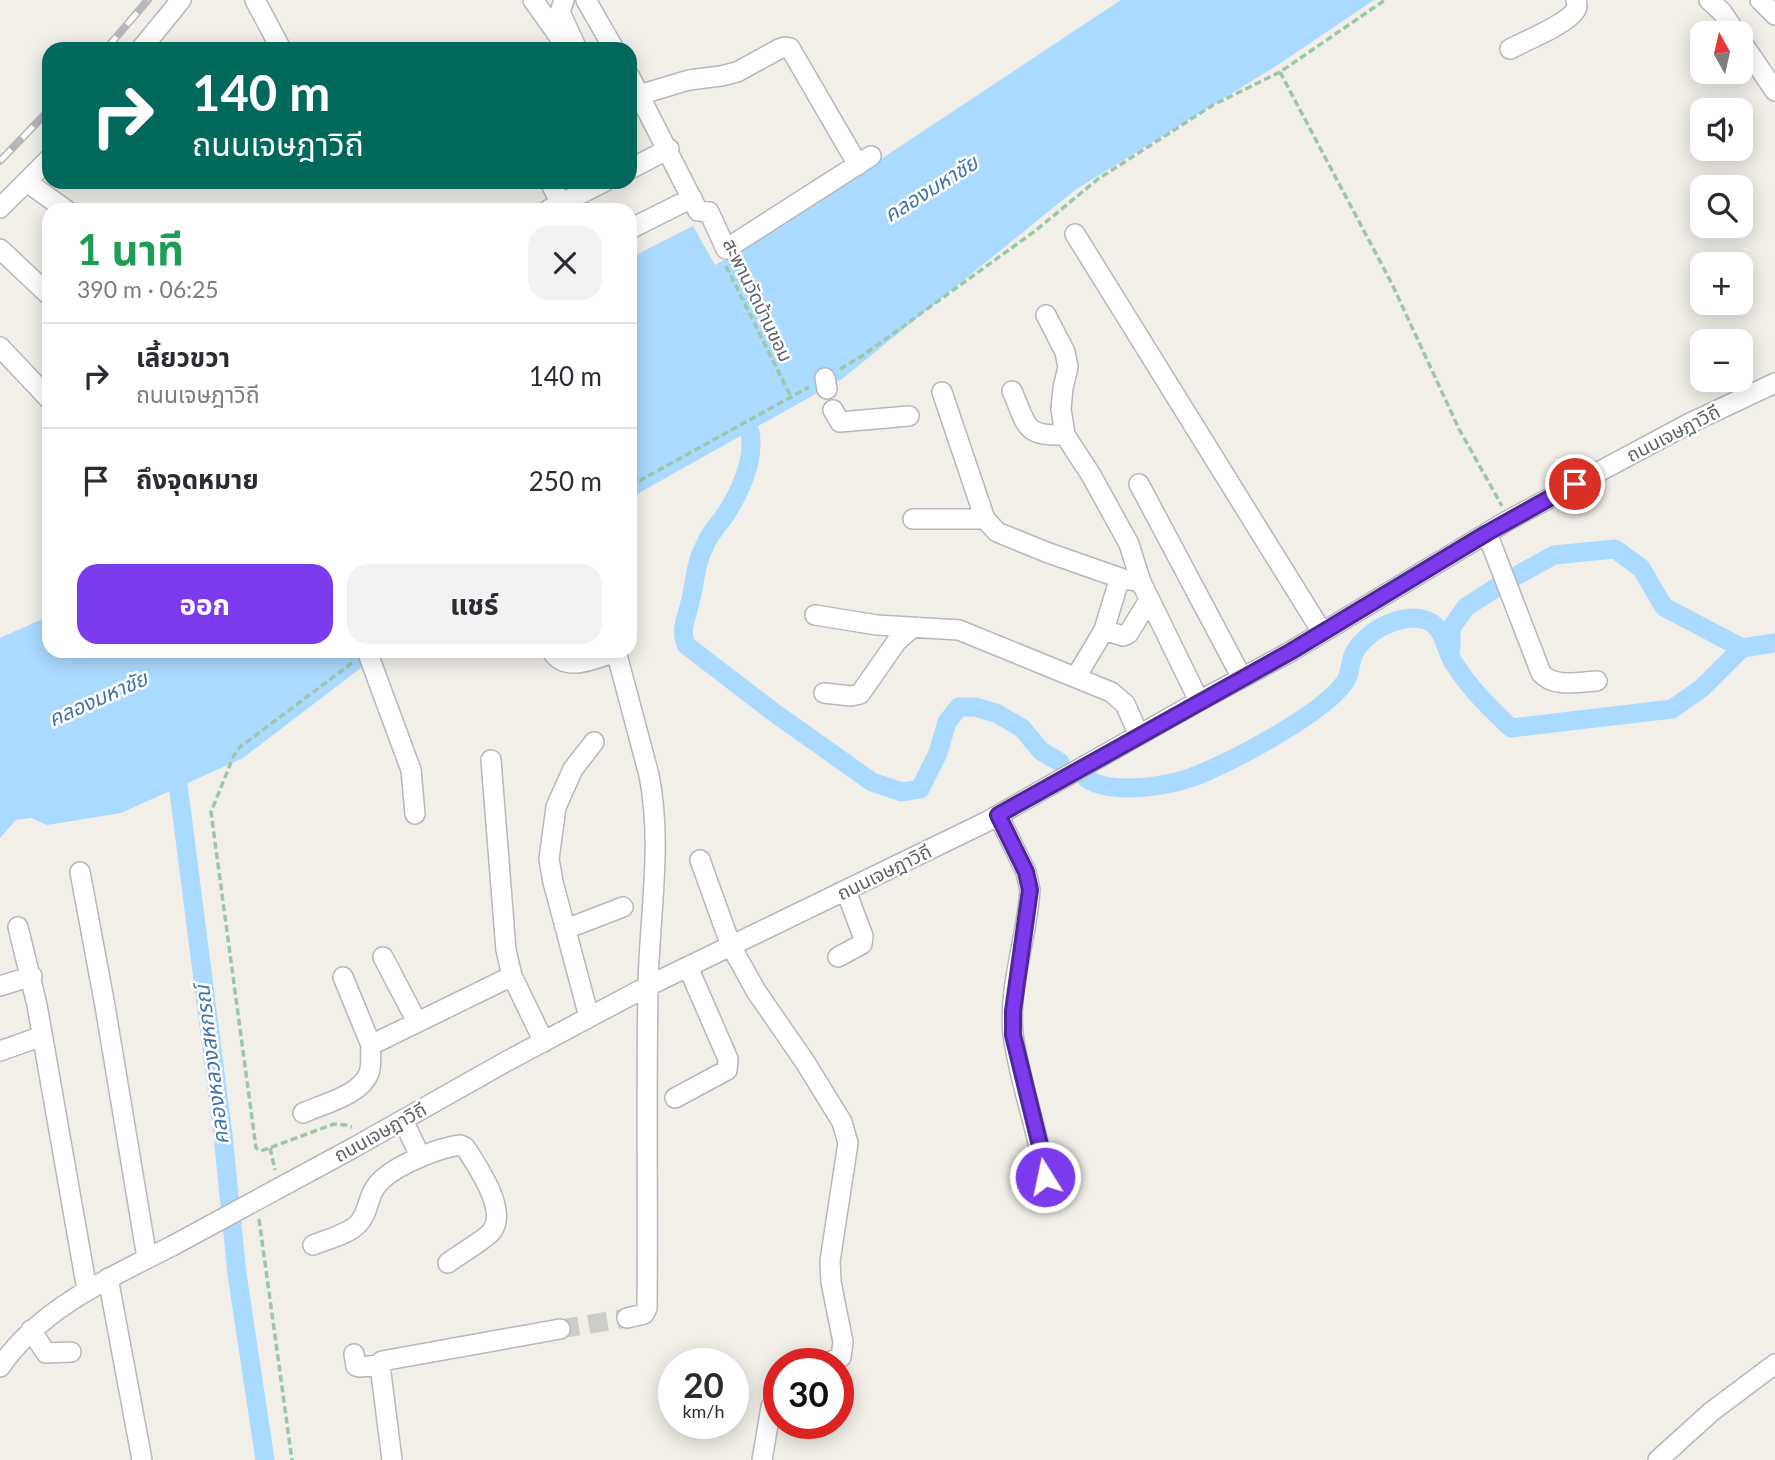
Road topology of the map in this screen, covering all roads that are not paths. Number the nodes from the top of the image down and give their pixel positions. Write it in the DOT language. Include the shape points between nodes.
graph roads {
  1 [pos="181,0"];
  2 [pos="255,0"];
  3 [pos="533,0"];
  4 [pos="564,0"];
  5 [pos="586,0"];
  6 [pos="1576,0"];
  7 [pos="1709,0"];
  8 [pos="1760,0"];
  9 [pos="1775,15"];
  10 [pos="1728,21"];
  11 [pos="147,42"];
  12 [pos="277,42"];
  13 [pos="564,42"];
  14 [pos="566,42"];
  15 [pos="610,42"];
  16 [pos="1510,48"];
  17 [pos="1754,60"];
  18 [pos="637,86"];
  19 [pos="637,90"];
  20 [pos="1775,90"];
  21 [pos="668,149"];
  22 [pos="637,165"];
  23 [pos="42,166"];
  24 [pos="27,182"];
  25 [pos="590,189"];
  26 [pos="692,198"];
  27 [pos="56,203"];
  28 [pos="563,203"];
  29 [pos="0,208"];
  30 [pos="637,226"];
  31 [pos="1075,234"];
  32 [pos="0,249"];
  33 [pos="42,288"];
  34 [pos="1046,315"];
  35 [pos="0,347"];
  36 [pos="1775,383"];
  37 [pos="1012,391"];
  38 [pos="42,392"];
  39 [pos="942,392"];
  40 [pos="833,410"];
  41 [pos="908,416"];
  42 [pos="1065,436"];
  43 [pos="1139,484"];
  44 [pos="913,519"];
  45 [pos="985,519"];
  46 [pos="1487,533"];
  47 [pos="1141,582"];
  48 [pos="1117,587"];
  49 [pos="1149,600"];
  50 [pos="815,615"];
  51 [pos="913,627"];
  52 [pos="1104,630"];
  53 [pos="1322,632"];
  54 [pos="363,658"];
  55 [pos="559,658"];
  56 [pos="594,658"];
  57 [pos="618,658"];
  58 [pos="1076,677"];
  59 [pos="1242,678"];
  60 [pos="1597,681"];
  61 [pos="824,693"];
  62 [pos="1199,701"];
  63 [pos="1139,735"];
  64 [pos="594,742"];
  65 [pos="491,760"];
  66 [pos="415,814"];
  67 [pos="998,815"];
  68 [pos="700,860"];
  69 [pos="80,872"];
  70 [pos="846,891"];
  71 [pos="623,907"];
  72 [pos="19,927"];
  73 [pos="566,929"];
  74 [pos="731,946"];
  75 [pos="383,957"];
  76 [pos="838,957"];
  77 [pos="688,967"];
  78 [pos="32,976"];
  79 [pos="512,976"];
  80 [pos="342,977"];
  81 [pos="0,986"];
  82 [pos="648,986"];
  83 [pos="589,1017"];
  84 [pos="417,1022"];
  85 [pos="43,1036"];
  86 [pos="544,1042"];
  87 [pos="371,1045"];
  88 [pos="0,1051"];
  89 [pos="675,1098"];
  90 [pos="303,1113"];
  91 [pos="402,1120"];
  92 [pos="420,1156"];
  93 [pos="1046,1192"];
  94 [pos="313,1245"];
  95 [pos="147,1258"];
  96 [pos="448,1263"];
  97 [pos="108,1278"];
  98 [pos="88,1290"];
  99 [pos="627,1318"];
  100 [pos="560,1329"];
  101 [pos="32,1330"];
  102 [pos="842,1348"];
  103 [pos="71,1352"];
  104 [pos="354,1354"];
  105 [pos="380,1365"];
  106 [pos="1774,1366"];
  107 [pos="0,1367"];
  108 [pos="766,1439"];
  109 [pos="142,1460"];
  110 [pos="391,1460"];
  111 [pos="762,1460"];
  112 [pos="1658,1460"];
  1 -- 11 [label="street"];
  2 -- 12 [label="street"];
  3 -- 13 [label="street"];
  4 -- 14 [label="street" via="559,12"];
  5 -- 15 [label="street"];
  6 -- 16 [label="street" via="1574,13"];
  7 -- 10 [label="street"];
  8 -- 9 [label="street"];
  17 -- 20 [label="street"];
  18 -- 26 [label="street" via="737,72 790,48 864,161 729,249 709,212 698,211"];
  19 -- 21 [label="street"];
  21 -- 22 [label="street"];
  21 -- 26 [label="street"];
  23 -- 24 [label="street"];
  24 -- 27 [label="street"];
  24 -- 29 [label="street"];
  25 -- 28 [label="street"];
  26 -- 30 [label="street"];
  31 -- 53 [label="street"];
  32 -- 33 [label="street"];
  34 -- 42 [label="street" via="1068,367 1061,410"];
  35 -- 38 [label="street"];
  36 -- 46 [label="street, ถนนเจษฎาวิถี" via="1688,424"];
  37 -- 42 [label="street" via="1034,433"];
  39 -- 45 [label="street"];
  40 -- 41 [label="street" via="840,422"];
  42 -- 47 [label="street" via="1129,544"];
  43 -- 59 [label="street"];
  44 -- 45 [label="street"];
  45 -- 47 [label="street" via="997,532 1046,552"];
  46 -- 53 [label="street, ถนนเจษฎาวิถี"];
  46 -- 60 [label="street" via="1541,673 1547,680 1559,682"];
  47 -- 49 [label="street"];
  48 -- 52 [label="street"];
  49 -- 52 [label="street" via="1128,634"];
  49 -- 62 [label="street"];
  50 -- 51 [label="street"];
  51 -- 58 [label="street" via="959,630"];
  51 -- 61 [label="street" via="897,641 860,694"];
  52 -- 58 [label="street"];
  53 -- 59 [label="street, ถนนเจษฎาวิถี"];
  54 -- 66 [label="street" via="411,770"];
  55 -- 56 [label="street" via="576,664"];
  57 -- 82 [label="street" via="653,794"];
  58 -- 63 [label="street" via="1111,692 1125,704"];
  59 -- 62 [label="street, ถนนเจษฎาวิถี"];
  62 -- 63 [label="street, ถนนเจษฎาวิถี"];
  63 -- 67 [label="street, ถนนเจษฎาวิถี"];
  64 -- 73 [label="street" via="567,782 550,838 552,882"];
  65 -- 79 [label="street" via="503,927"];
  67 -- 70 [label="street, ถนนเจษฎาวิถี"];
  67 -- 93 [label="street" via="1030,890 1013,1035 1044,1162"];
  68 -- 74 [label="street"];
  69 -- 95 [label="street"];
  70 -- 74 [label="street, ถนนเจษฎาวิถี"];
  70 -- 76 [label="street" via="863,936 862,944"];
  71 -- 73 [label="street"];
  72 -- 78 [label="street"];
  73 -- 83 [label="street"];
  74 -- 77 [label="street, ถนนเจษฎาวิถี"];
  74 -- 102 [label="street" via="842,1122 848,1143 830,1261"];
  75 -- 84 [label="street"];
  77 -- 82 [label="street, ถนนเจษฎาวิถี"];
  77 -- 89 [label="street" via="728,1059 727,1070"];
  78 -- 81 [label="street"];
  78 -- 85 [label="street"];
  79 -- 84 [label="street"];
  79 -- 86 [label="street"];
  80 -- 87 [label="street"];
  82 -- 83 [label="street, ถนนเจษฎาวิถี"];
  82 -- 99 [label="street" via="647,1308 644,1314"];
  83 -- 86 [label="street, ถนนเจษฎาวิถี"];
  84 -- 87 [label="street"];
  85 -- 88 [label="street"];
  85 -- 98 [label="street"];
  86 -- 91 [label="street, ถนนเจษฎาวิถี"];
  87 -- 90 [label="street" via="370,1071 364,1082"];
  91 -- 92 [label="street"];
  91 -- 95 [label="street, ถนนเจษฎาวิถี, bridge"];
  92 -- 94 [label="street" via="376,1185 357,1225"];
  92 -- 96 [label="street" via="452,1146 465,1147 496,1203 492,1231"];
  95 -- 97 [label="street, ถนนเจษฎาวิถี"];
  97 -- 98 [label="street, ถนนเจษฎาวิถี"];
  97 -- 109 [label="street"];
  98 -- 101 [label="street, ถนนเจษฎาวิถี"];
  100 -- 105 [label="street" via="386,1359"];
  101 -- 103 [label="street" via="46,1353"];
  101 -- 107 [label="street, ถนนเจษฎาวิถี"];
  104 -- 105 [label="street" via="356,1366"];
  105 -- 110 [label="street"];
  106 -- 112 [label="street" via="1711,1412"];
  108 -- 111 [label="street"];
}
